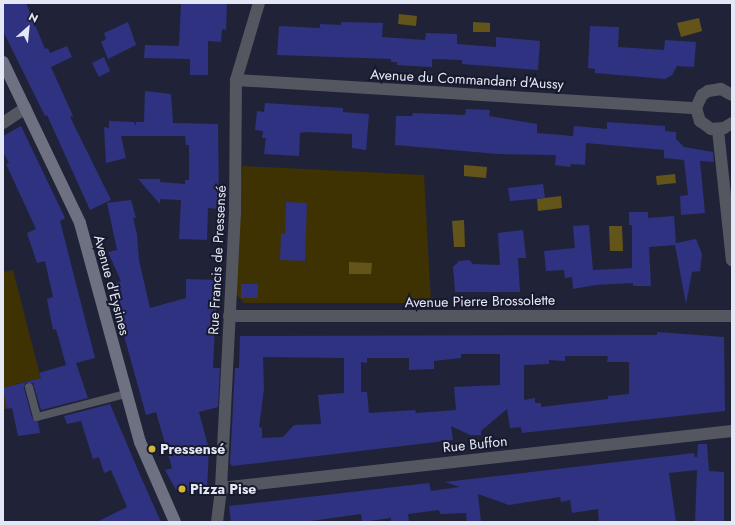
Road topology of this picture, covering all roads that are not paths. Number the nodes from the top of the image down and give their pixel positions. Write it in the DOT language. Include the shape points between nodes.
graph roads {
  1 [pos="259,3"];
  2 [pos="3,62"];
  3 [pos="236,80"];
  4 [pos="732,95"];
  5 [pos="25,108"];
  6 [pos="696,108"];
  7 [pos="3,123"];
  8 [pos="732,123"];
  9 [pos="718,130"];
  10 [pos="732,260"];
  11 [pos="229,316"];
  12 [pos="732,316"];
  13 [pos="29,387"];
  14 [pos="125,394"];
  15 [pos="732,431"];
  16 [pos="221,488"];
  17 [pos="175,522"];
  18 [pos="217,522"];
  1 -- 3 [label="street, Rue Francis de Pressensé"];
  2 -- 5 [label="street, Avenue d'Eysines"];
  3 -- 6 [label="street, Avenue du Commandant d'Aussy"];
  3 -- 11 [label="street, Rue Francis de Pressensé" via="235,215"];
  4 -- 6 [label="street" via="721,89 708,91 702,95"];
  5 -- 7 [label="street"];
  5 -- 14 [label="street, Avenue d'Eysines" via="80,223"];
  6 -- 9 [label="street" via="697,115 705,126"];
  8 -- 9 [label="street"];
  9 -- 10 [label="street"];
  11 -- 12 [label="street, Avenue Pierre Brossolette"];
  11 -- 16 [label="street, Rue Francis de Pressensé"];
  13 -- 14 [label="lane" via="38,418"];
  14 -- 17 [label="street, Avenue d'Eysines" via="140,442"];
  15 -- 16 [label="street, Rue Buffon"];
  16 -- 18 [label="street, Rue Francis de Pressensé"];
}
